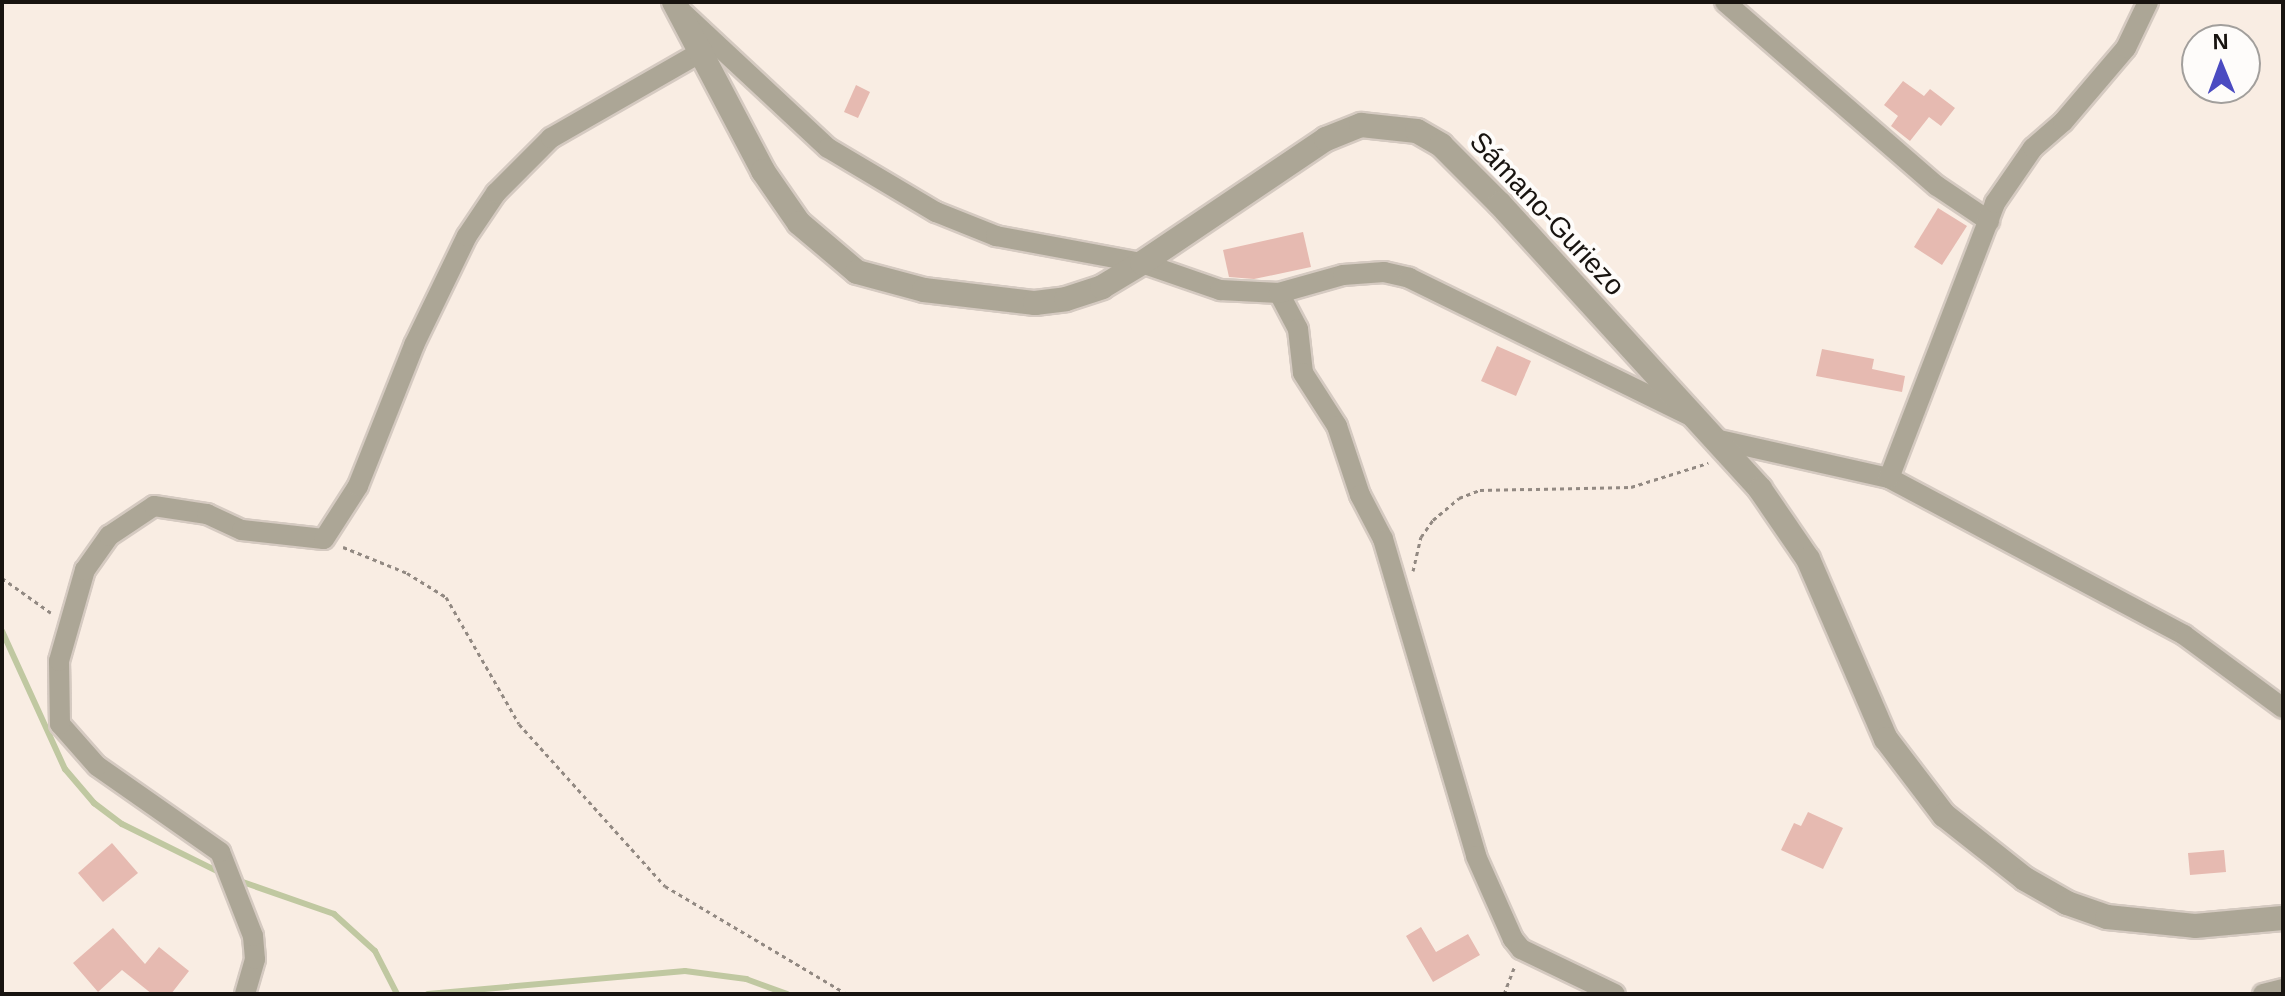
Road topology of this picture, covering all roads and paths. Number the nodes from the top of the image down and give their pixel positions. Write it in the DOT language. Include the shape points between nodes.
graph roads {
  1 [pos="1725,2"];
  2 [pos="2148,2"];
  3 [pos="677,6"];
  4 [pos="703,51"];
  5 [pos="1989,221"];
  6 [pos="1142,263"];
  7 [pos="1279,293"];
  8 [pos="1699,419"];
  9 [pos="1724,446"];
  10 [pos="1889,478"];
  11 [pos="324,539"];
  12 [pos="2,578"];
  13 [pos="1410,584"];
  14 [pos="69,625"];
  15 [pos="2283,708"];
  16 [pos="2283,918"];
  17 [pos="1521,949"];
  18 [pos="2283,989"];
  19 [pos="245,994"];
  20 [pos="847,994"];
  21 [pos="1504,994"];
  22 [pos="1615,994"];
  23 [pos="2263,994"];
  1 -- 5 [label="street" via="1937,186"];
  2 -- 5 [label="street" via="2126,48 2012,173"];
  3 -- 4 [label="street, Sámano-Guriezo"];
  3 -- 6 [label="street" via="828,148 901,193 996,236"];
  4 -- 6 [label="street, Sámano-Guriezo" via="763,171 799,223 857,272 924,290 1035,303 1102,287"];
  4 -- 11 [label="street" via="551,138 496,193 467,236 414,345 358,486"];
  5 -- 10 [label="street"];
  6 -- 7 [label="street" via="1220,290"];
  6 -- 8 [label="street, Sámano-Guriezo" via="1326,139 1361,125 1417,131 1465,168"];
  7 -- 8 [label="street" via="1343,275 1384,272 1409,278"];
  7 -- 17 [label="street" via="1298,329 1303,373 1337,426 1360,495 1383,539 1476,856"];
  8 -- 9 [label="street, Sámano-Guriezo"];
  9 -- 10 [label="street"];
  9 -- 13 [label="path" via="1631,487 1480,490 1459,498 1421,537"];
  9 -- 16 [label="street, Sámano-Guriezo" via="1808,559 1886,739 1917,786 1975,842 2067,903 2107,917 2195,926"];
  10 -- 15 [label="street" via="2184,635"];
  11 -- 14 [label="street" via="242,530 207,514 154,506 109,536 85,570"];
  11 -- 20 [label="path" via="407,573 446,597 519,724 665,886"];
  12 -- 14 [label="path"];
  14 -- 19 [label="street" via="55,693 60,724 77,749 107,774 220,852 253,936 255,959"];
  17 -- 21 [label="path"];
  17 -- 22 [label="street"];
  18 -- 23 [label="street"];
}
